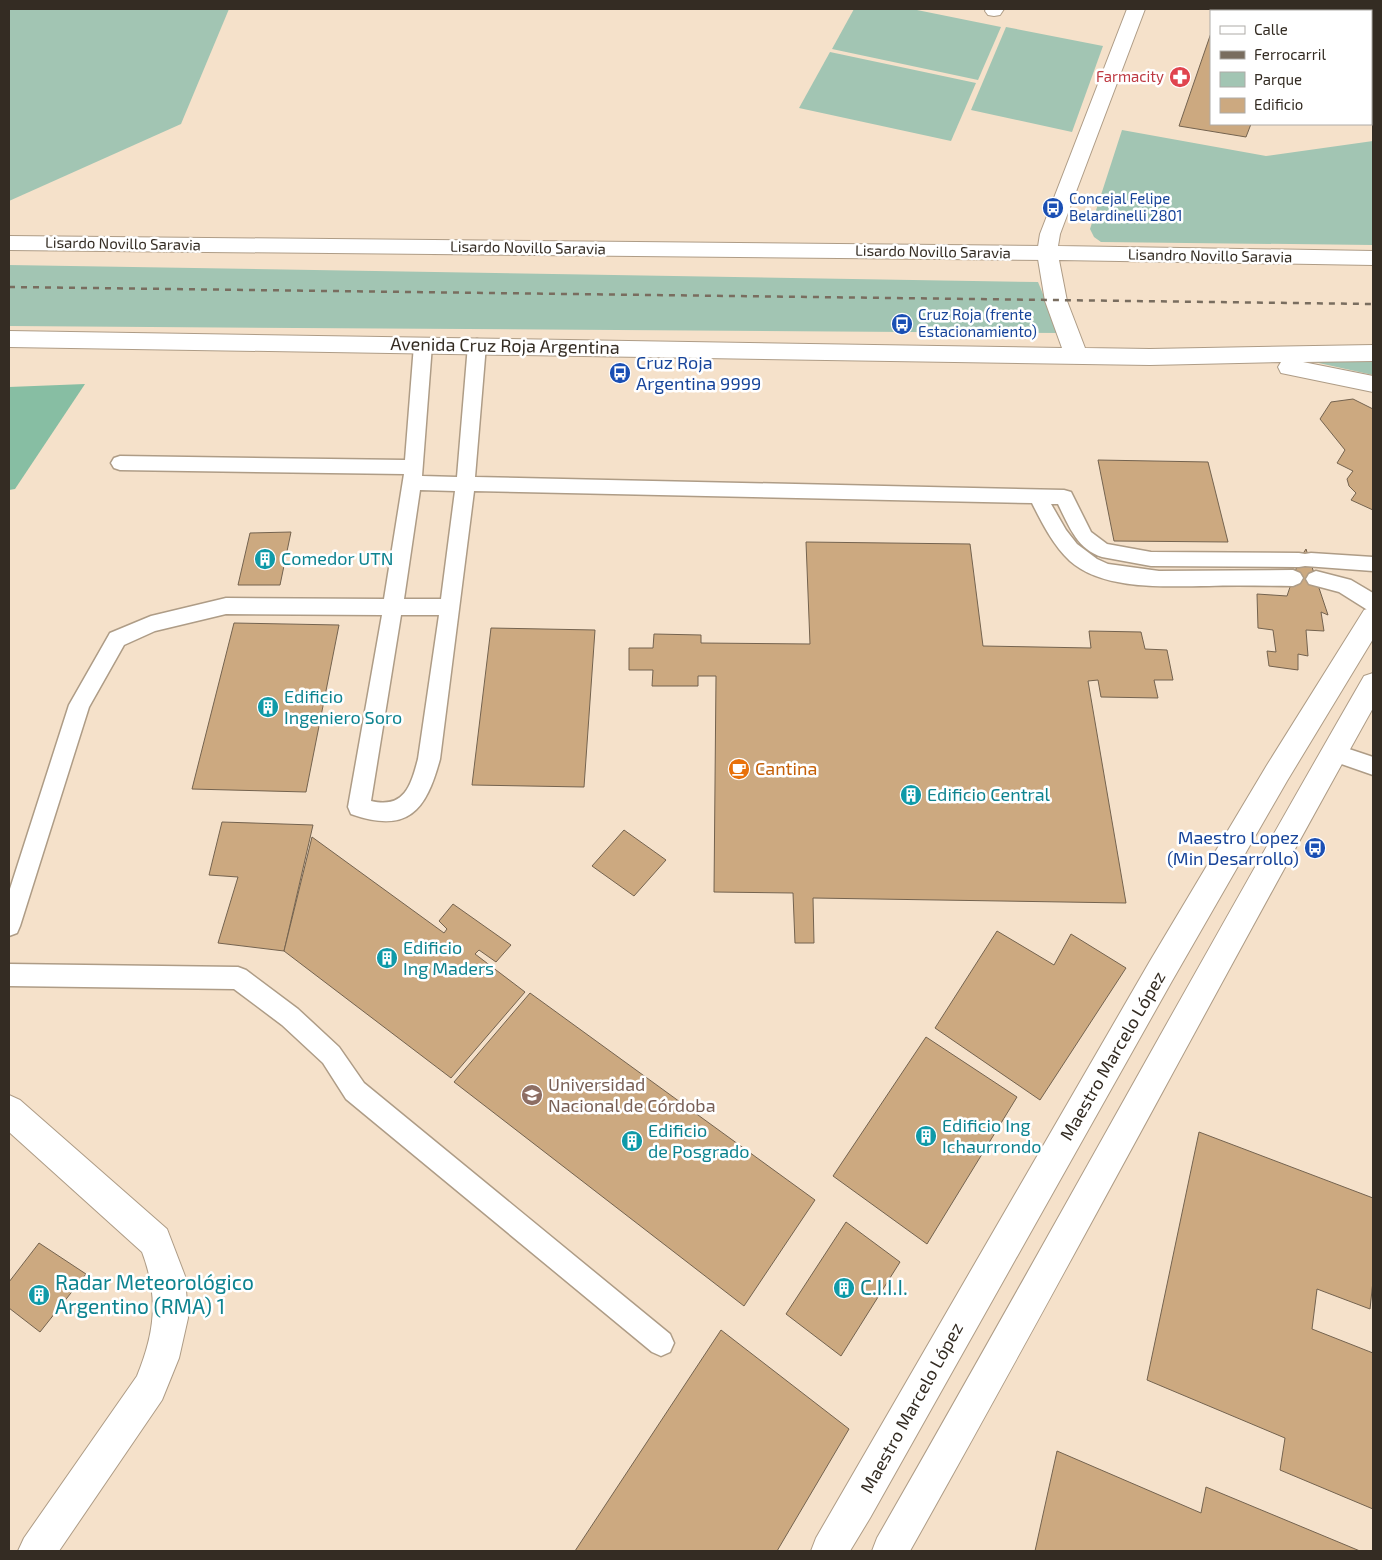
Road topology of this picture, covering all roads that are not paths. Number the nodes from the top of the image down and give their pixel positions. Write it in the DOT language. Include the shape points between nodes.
graph roads {
  1 [pos="1136,9"];
  2 [pos="9,243"];
  3 [pos="1047,254"];
  4 [pos="1373,258"];
  5 [pos="9,339"];
  6 [pos="423,345"];
  7 [pos="477,345"];
  8 [pos="1373,353"];
  9 [pos="1076,355"];
  10 [pos="1150,357"];
  11 [pos="1373,384"];
  12 [pos="120,463"];
  13 [pos="413,475"];
  14 [pos="467,484"];
  15 [pos="1038,496"];
  16 [pos="1373,564"];
  17 [pos="1293,578"];
  18 [pos="1316,579"];
  19 [pos="1373,603"];
  20 [pos="393,606"];
  21 [pos="450,607"];
  22 [pos="1373,617"];
  23 [pos="1373,684"];
  24 [pos="1334,753"];
  25 [pos="1373,766"];
  26 [pos="9,926"];
  27 [pos="9,975"];
  28 [pos="9,1112"];
  29 [pos="661,1343"];
  30 [pos="37,1551"];
  31 [pos="829,1551"];
  32 [pos="890,1551"];
  1 -- 3 [label="street" via="1050,234"];
  2 -- 3 [label="street, Lisardo Novillo Saravia"];
  3 -- 4 [label="street, Lisandro Novillo Saravia"];
  3 -- 9 [label="street" via="1061,316"];
  5 -- 6 [label="street, Avenida Cruz Roja Argentina"];
  6 -- 7 [label="street, Avenida Cruz Roja Argentina"];
  6 -- 13 [label="lane"];
  7 -- 9 [label="street, Avenida Cruz Roja Argentina"];
  7 -- 14 [label="lane"];
  8 -- 10 [label="street, Avenida Cruz Roja Argentina"];
  9 -- 10 [label="street, Avenida Cruz Roja Argentina"];
  10 -- 11 [label="street, Avenida Cruz Roja Argentina" via="1304,368"];
  12 -- 13 [label="lane"];
  13 -- 14 [label="lane"];
  13 -- 20 [label="lane"];
  14 -- 15 [label="lane"];
  14 -- 21 [label="lane"];
  15 -- 16 [label="lane" via="1064,497 1084,536 1102,550 1151,559"];
  15 -- 17 [label="lane" via="1066,543 1078,557 1098,568 1155,578"];
  18 -- 19 [label="lane" via="1344,585"];
  20 -- 21 [label="lane"];
  20 -- 21 [label="lane" via="359,807 375,814 396,812 419,792 429,759"];
  20 -- 26 [label="lane" via="226,606 151,624 117,639 79,705"];
  22 -- 31 [label="street, Maestro Marcelo López" via="1166,963"];
  23 -- 24 [label="street"];
  24 -- 25 [label="lane"];
  24 -- 32 [label="street" via="1249,902 1004,1352"];
  27 -- 29 [label="lane" via="238,978 290,1017 331,1055 355,1091"];
  28 -- 30 [label="street" via="155,1241 168,1276 170,1318 162,1358 150,1388"];
}
